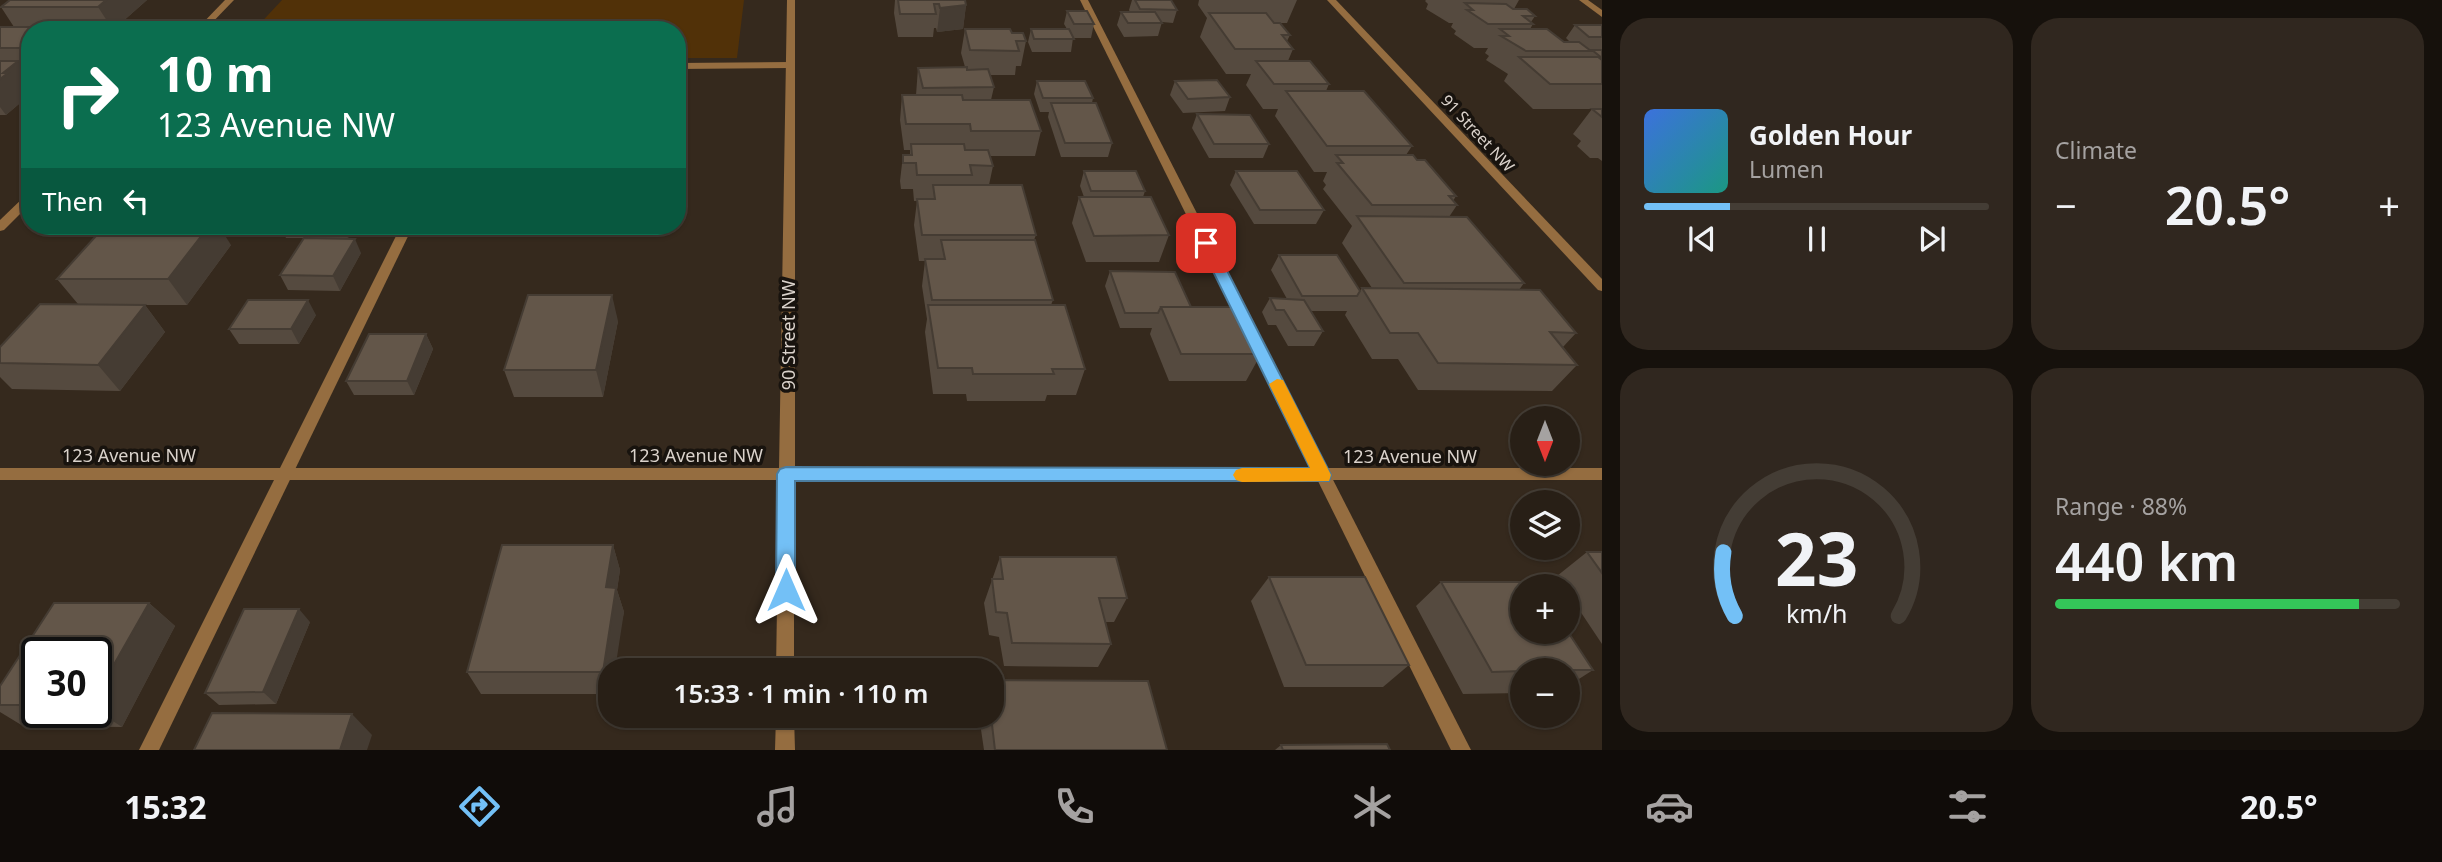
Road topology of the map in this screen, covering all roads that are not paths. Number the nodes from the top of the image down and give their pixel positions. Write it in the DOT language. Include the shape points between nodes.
graph roads {
  1 [pos="230,0"];
  2 [pos="791,0"];
  3 [pos="1084,0"];
  4 [pos="1331,0"];
  5 [pos="1583,0"];
  6 [pos="1602,14"];
  7 [pos="209,21"];
  8 [pos="790,65"];
  9 [pos="686,66"];
  10 [pos="21,207"];
  11 [pos="0,227"];
  12 [pos="403,235"];
  13 [pos="1602,287"];
  14 [pos="0,474"];
  15 [pos="786,474"];
  16 [pos="1602,474"];
  17 [pos="286,475"];
  18 [pos="1323,475"];
  19 [pos="785,658"];
  20 [pos="785,728"];
  21 [pos="149,750"];
  22 [pos="785,750"];
  23 [pos="1461,750"];
  1 -- 7 [label="street"];
  2 -- 8 [label="street, 90 Street NW"];
  3 -- 18 [label="street"];
  4 -- 13 [label="street, 91 Street NW"];
  5 -- 6 [label="street"];
  8 -- 9 [label="street"];
  8 -- 15 [label="street, 90 Street NW"];
  10 -- 11 [label="street"];
  12 -- 17 [label="street"];
  14 -- 17 [label="street, 123 Avenue NW"];
  15 -- 17 [label="street, 123 Avenue NW"];
  15 -- 18 [label="street, 123 Avenue NW"];
  15 -- 19 [label="street, 90 Street NW"];
  16 -- 18 [label="street, 123 Avenue NW"];
  17 -- 21 [label="street"];
  18 -- 23 [label="street"];
  20 -- 22 [label="street"];
}
